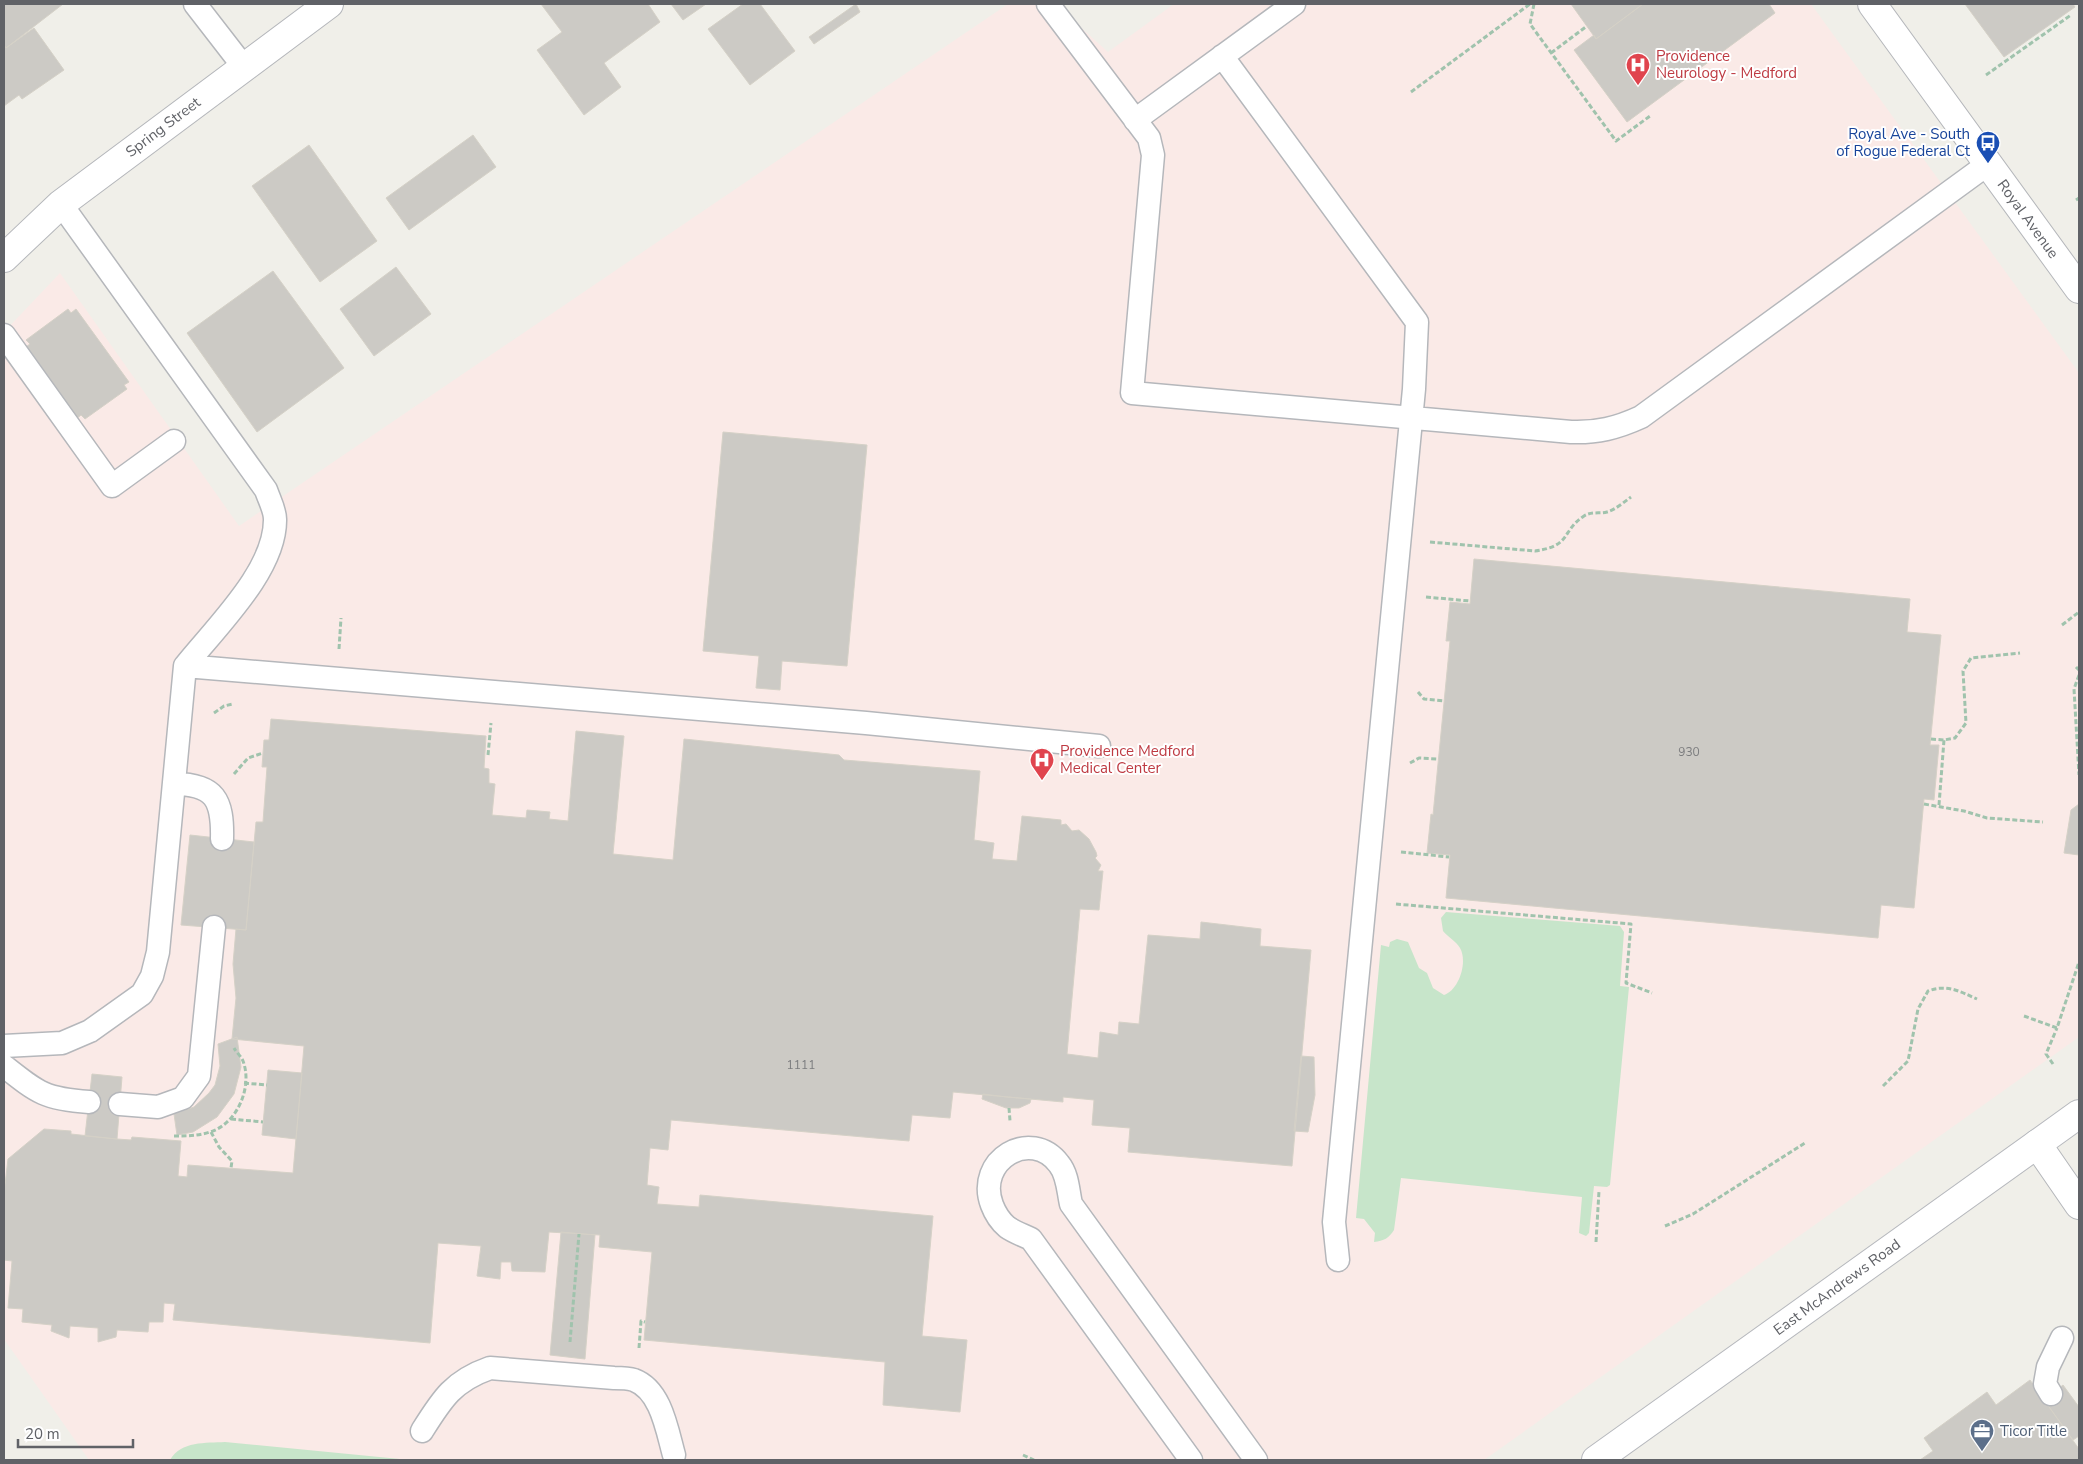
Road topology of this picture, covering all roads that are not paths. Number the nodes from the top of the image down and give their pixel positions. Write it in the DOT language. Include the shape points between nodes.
graph roads {
  1 [pos="195,4"];
  2 [pos="329,4"];
  3 [pos="1048,4"];
  4 [pos="1294,4"];
  5 [pos="1872,4"];
  6 [pos="1222,56"];
  7 [pos="243,66"];
  8 [pos="1135,120"];
  9 [pos="1988,164"];
  10 [pos="61,204"];
  11 [pos="4,256"];
  12 [pos="2079,289"];
  13 [pos="4,335"];
  14 [pos="1411,418"];
  15 [pos="174,441"];
  16 [pos="185,666"];
  17 [pos="1100,746"];
  18 [pos="174,784"];
  19 [pos="222,838"];
  20 [pos="214,927"];
  21 [pos="4,1046"];
  22 [pos="4,1066"];
  23 [pos="89,1102"];
  24 [pos="120,1104"];
  25 [pos="2079,1114"];
  26 [pos="2037,1144"];
  27 [pos="2079,1205"];
  28 [pos="1338,1260"];
  29 [pos="2062,1338"];
  30 [pos="2051,1394"];
  31 [pos="422,1431"];
  32 [pos="674,1455"];
  33 [pos="1191,1460"];
  34 [pos="1256,1460"];
  35 [pos="1596,1460"];
  1 -- 7 [label="lane"];
  2 -- 7 [label="street, Spring Street"];
  3 -- 8 [label="lane"];
  4 -- 6 [label="lane"];
  5 -- 9 [label="street, Royal Avenue"];
  6 -- 8 [label="lane"];
  6 -- 14 [label="lane" via="1417,322"];
  7 -- 10 [label="street, Spring Street"];
  8 -- 14 [label="lane" via="1149,138 1154,155 1132,393"];
  9 -- 12 [label="street, Royal Avenue"];
  9 -- 14 [label="lane" via="1641,417 1620,427 1595,433 1571,432"];
  10 -- 11 [label="street, Spring Street"];
  10 -- 16 [label="lane" via="266,490 276,517 273,544 255,580"];
  13 -- 15 [label="lane" via="112,486"];
  14 -- 28 [label="lane" via="1334,1222"];
  16 -- 17 [label="lane" via="866,723"];
  16 -- 18 [label="lane"];
  18 -- 19 [label="lane" via="196,784 213,795 223,816"];
  18 -- 21 [label="lane" via="158,952 152,976 142,994 90,1031 62,1043"];
  20 -- 24 [label="lane" via="199,1076 183,1098 158,1107"];
  22 -- 23 [label="lane" via="33,1090 58,1100"];
  25 -- 26 [label="street, East McAndrews Road"];
  26 -- 27 [label="street"];
  26 -- 35 [label="street, East McAndrews Road"];
  29 -- 30 [label="lane" via="2048,1367 2045,1384"];
  31 -- 32 [label="lane" via="441,1399 456,1384 490,1368 614,1378 633,1380 650,1393 664,1419"];
  33 -- 34 [label="lane" via="1030,1239 1006,1226 995,1214 989,1182 992,1169 1002,1157 1032,1148 1048,1154 1059,1164 1065,1175 1071,1204"];
}
